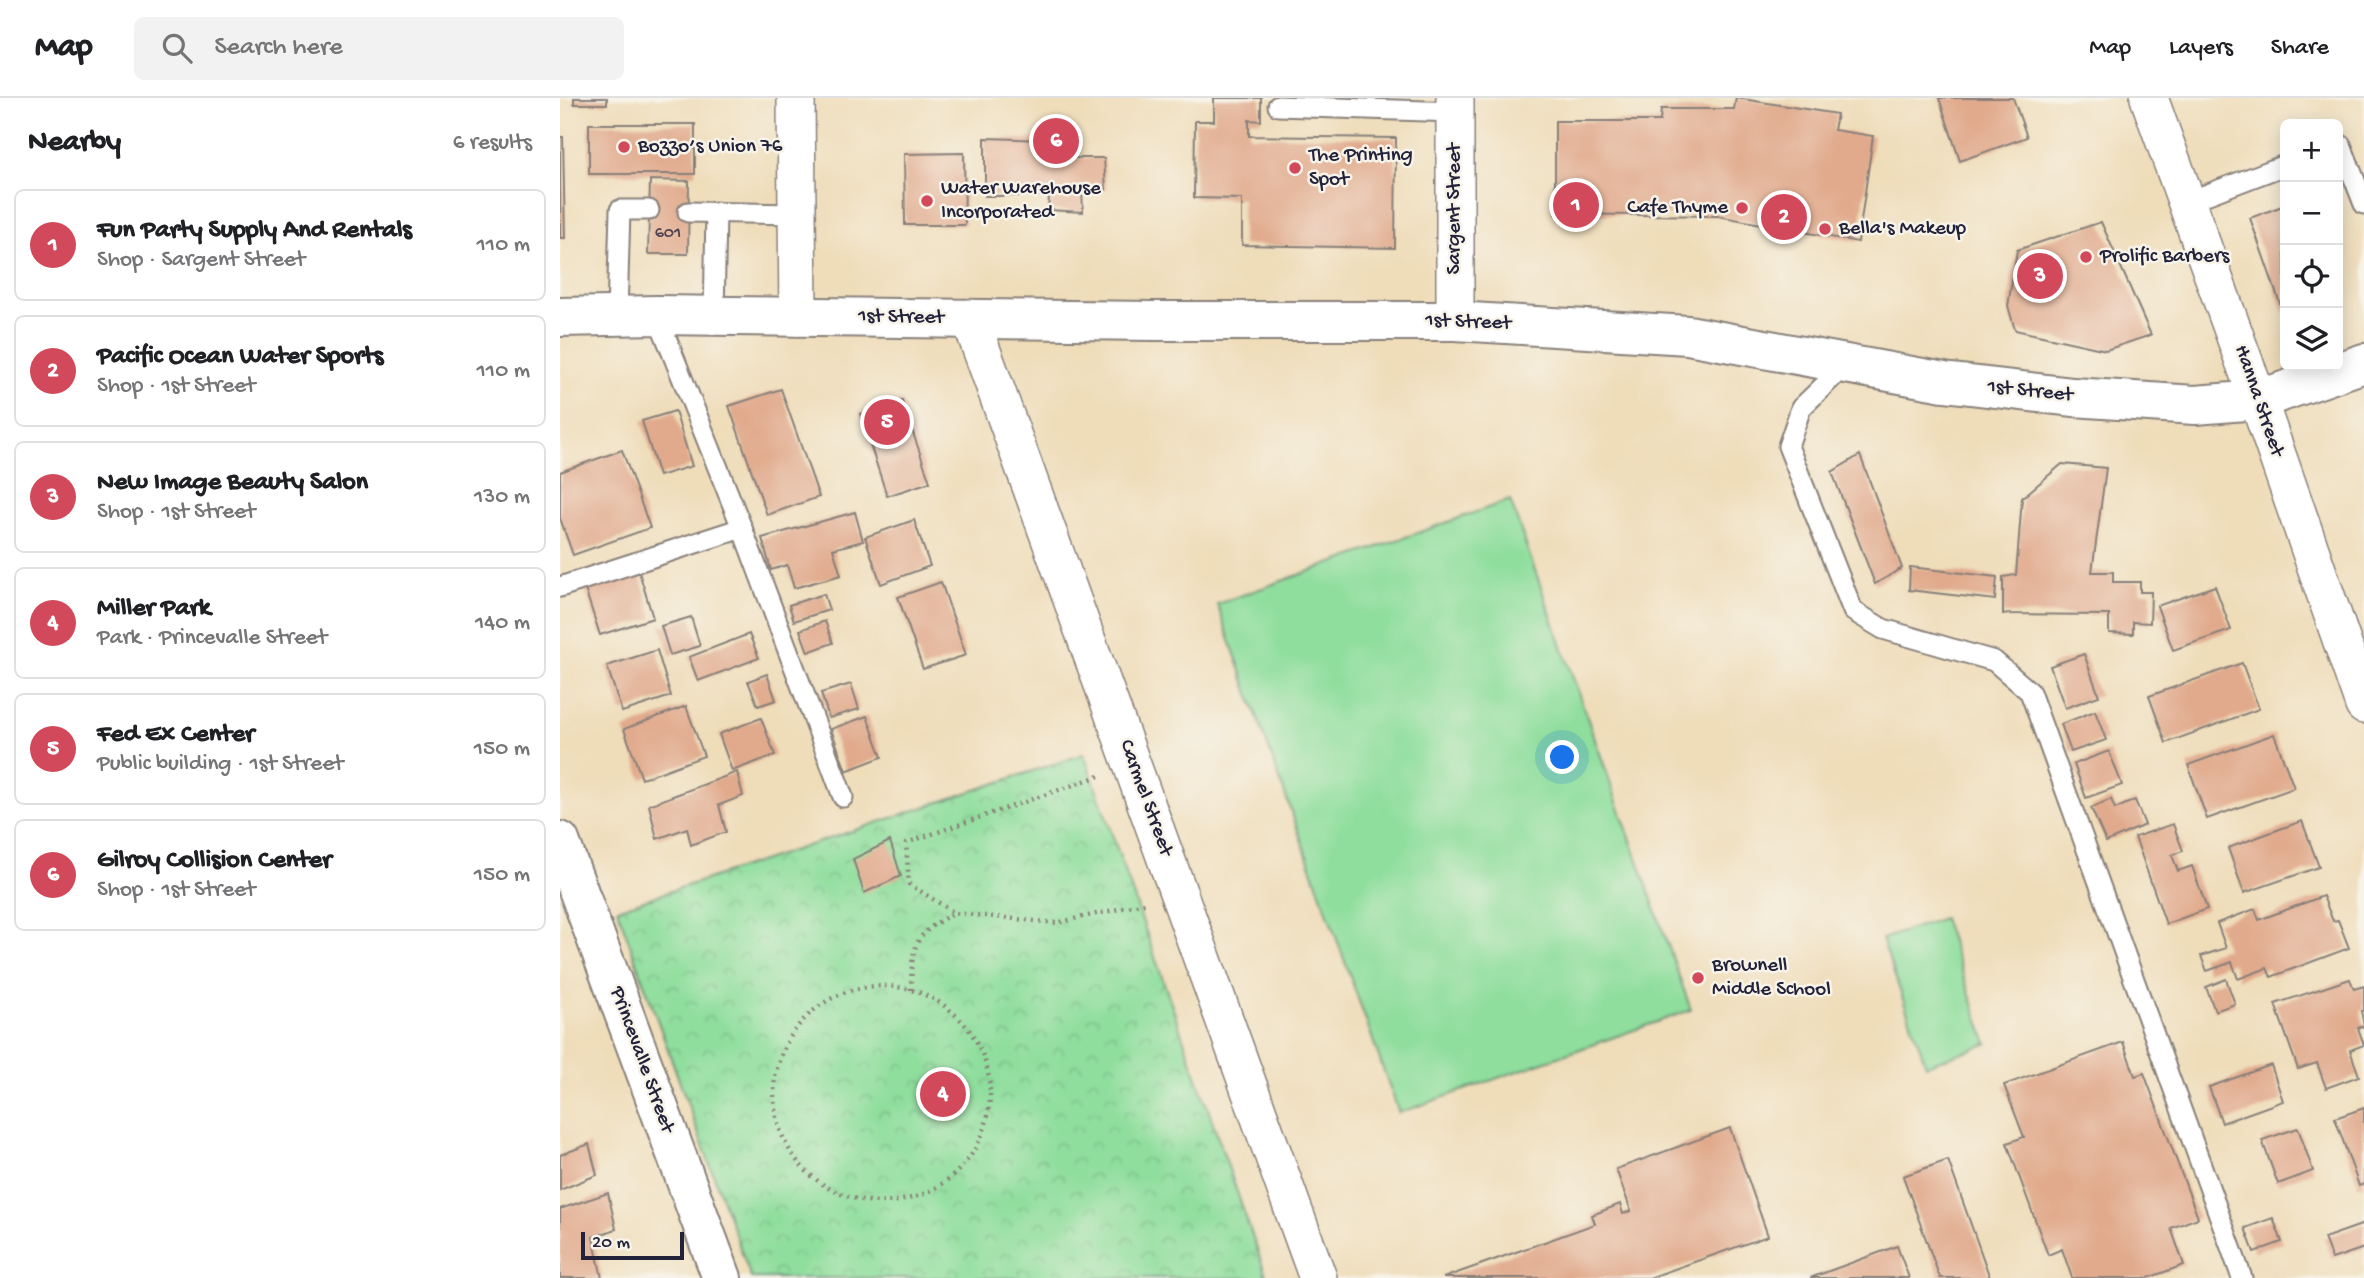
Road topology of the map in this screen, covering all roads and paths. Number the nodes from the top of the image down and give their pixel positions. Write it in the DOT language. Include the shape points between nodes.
graph roads {
  1 [pos="796,98"];
  2 [pos="2150,98"];
  3 [pos="1455,105"];
  4 [pos="1278,106"];
  5 [pos="2343,150"];
  6 [pos="2280,167"];
  7 [pos="2187,202"];
  8 [pos="2364,204"];
  9 [pos="649,210"];
  10 [pos="688,212"];
  11 [pos="716,212"];
  12 [pos="797,214"];
  13 [pos="617,315"];
  14 [pos="657,315"];
  15 [pos="714,316"];
  16 [pos="560,317"];
  17 [pos="798,317"];
  18 [pos="970,318"];
  19 [pos="1455,321"];
  20 [pos="2364,363"];
  21 [pos="1845,365"];
  22 [pos="2258,400"];
  23 [pos="742,528"];
  24 [pos="560,587"];
  25 [pos="2364,705"];
  26 [pos="1133,765"];
  27 [pos="843,797"];
  28 [pos="560,841"];
  29 [pos="1179,893"];
  30 [pos="955,913"];
  31 [pos="911,990"];
  32 [pos="722,1278"];
  33 [pos="1318,1278"];
  34 [pos="2242,1278"];
  1 -- 12 [label="street"];
  2 -- 7 [label="street, Hanna Street"];
  3 -- 4 [label="lane"];
  3 -- 19 [label="street, Sargent Street"];
  5 -- 8 [label="lane"];
  6 -- 7 [label="lane"];
  7 -- 22 [label="street, Hanna Street"];
  9 -- 13 [label="lane" via="620,210"];
  10 -- 11 [label="lane"];
  11 -- 12 [label="lane"];
  11 -- 15 [label="lane"];
  12 -- 17 [label="street"];
  13 -- 14 [label="main road, 1st Street"];
  13 -- 16 [label="main road, 1st Street"];
  14 -- 15 [label="main road, 1st Street"];
  14 -- 23 [label="lane"];
  15 -- 17 [label="main road, 1st Street"];
  17 -- 18 [label="main road, 1st Street"];
  18 -- 19 [label="main road, 1st Street"];
  18 -- 26 [label="street, Carmel Street"];
  19 -- 21 [label="main road, 1st Street" via="1688,335"];
  20 -- 22 [label="main road, 1st Street"];
  21 -- 22 [label="main road, 1st Street" via="2073,397 2195,405"];
  21 -- 34 [label="lane" via="1801,408 1788,446 1853,611 1883,629 1994,661 2029,692"];
  22 -- 25 [label="street, Hanna Street"];
  23 -- 24 [label="lane"];
  23 -- 27 [label="lane"];
  26 -- 29 [label="street, Carmel Street"];
  26 -- 30 [label="path" via="906,843 909,884"];
  28 -- 32 [label="main road, Princevalle Street"];
  29 -- 30 [label="path" via="1056,923"];
  29 -- 33 [label="street, Carmel Street"];
  30 -- 31 [label="path" via="925,932 912,952"];
  31 -- 31 [label="path" via="871,985 836,995 806,1016 785,1044 774,1079 775,1114 783,1136 810,1176 841,1195 876,1202 912,1199 944,1183 970,1158 986,1127 991,1091 967,1025 940,1001"];
}
